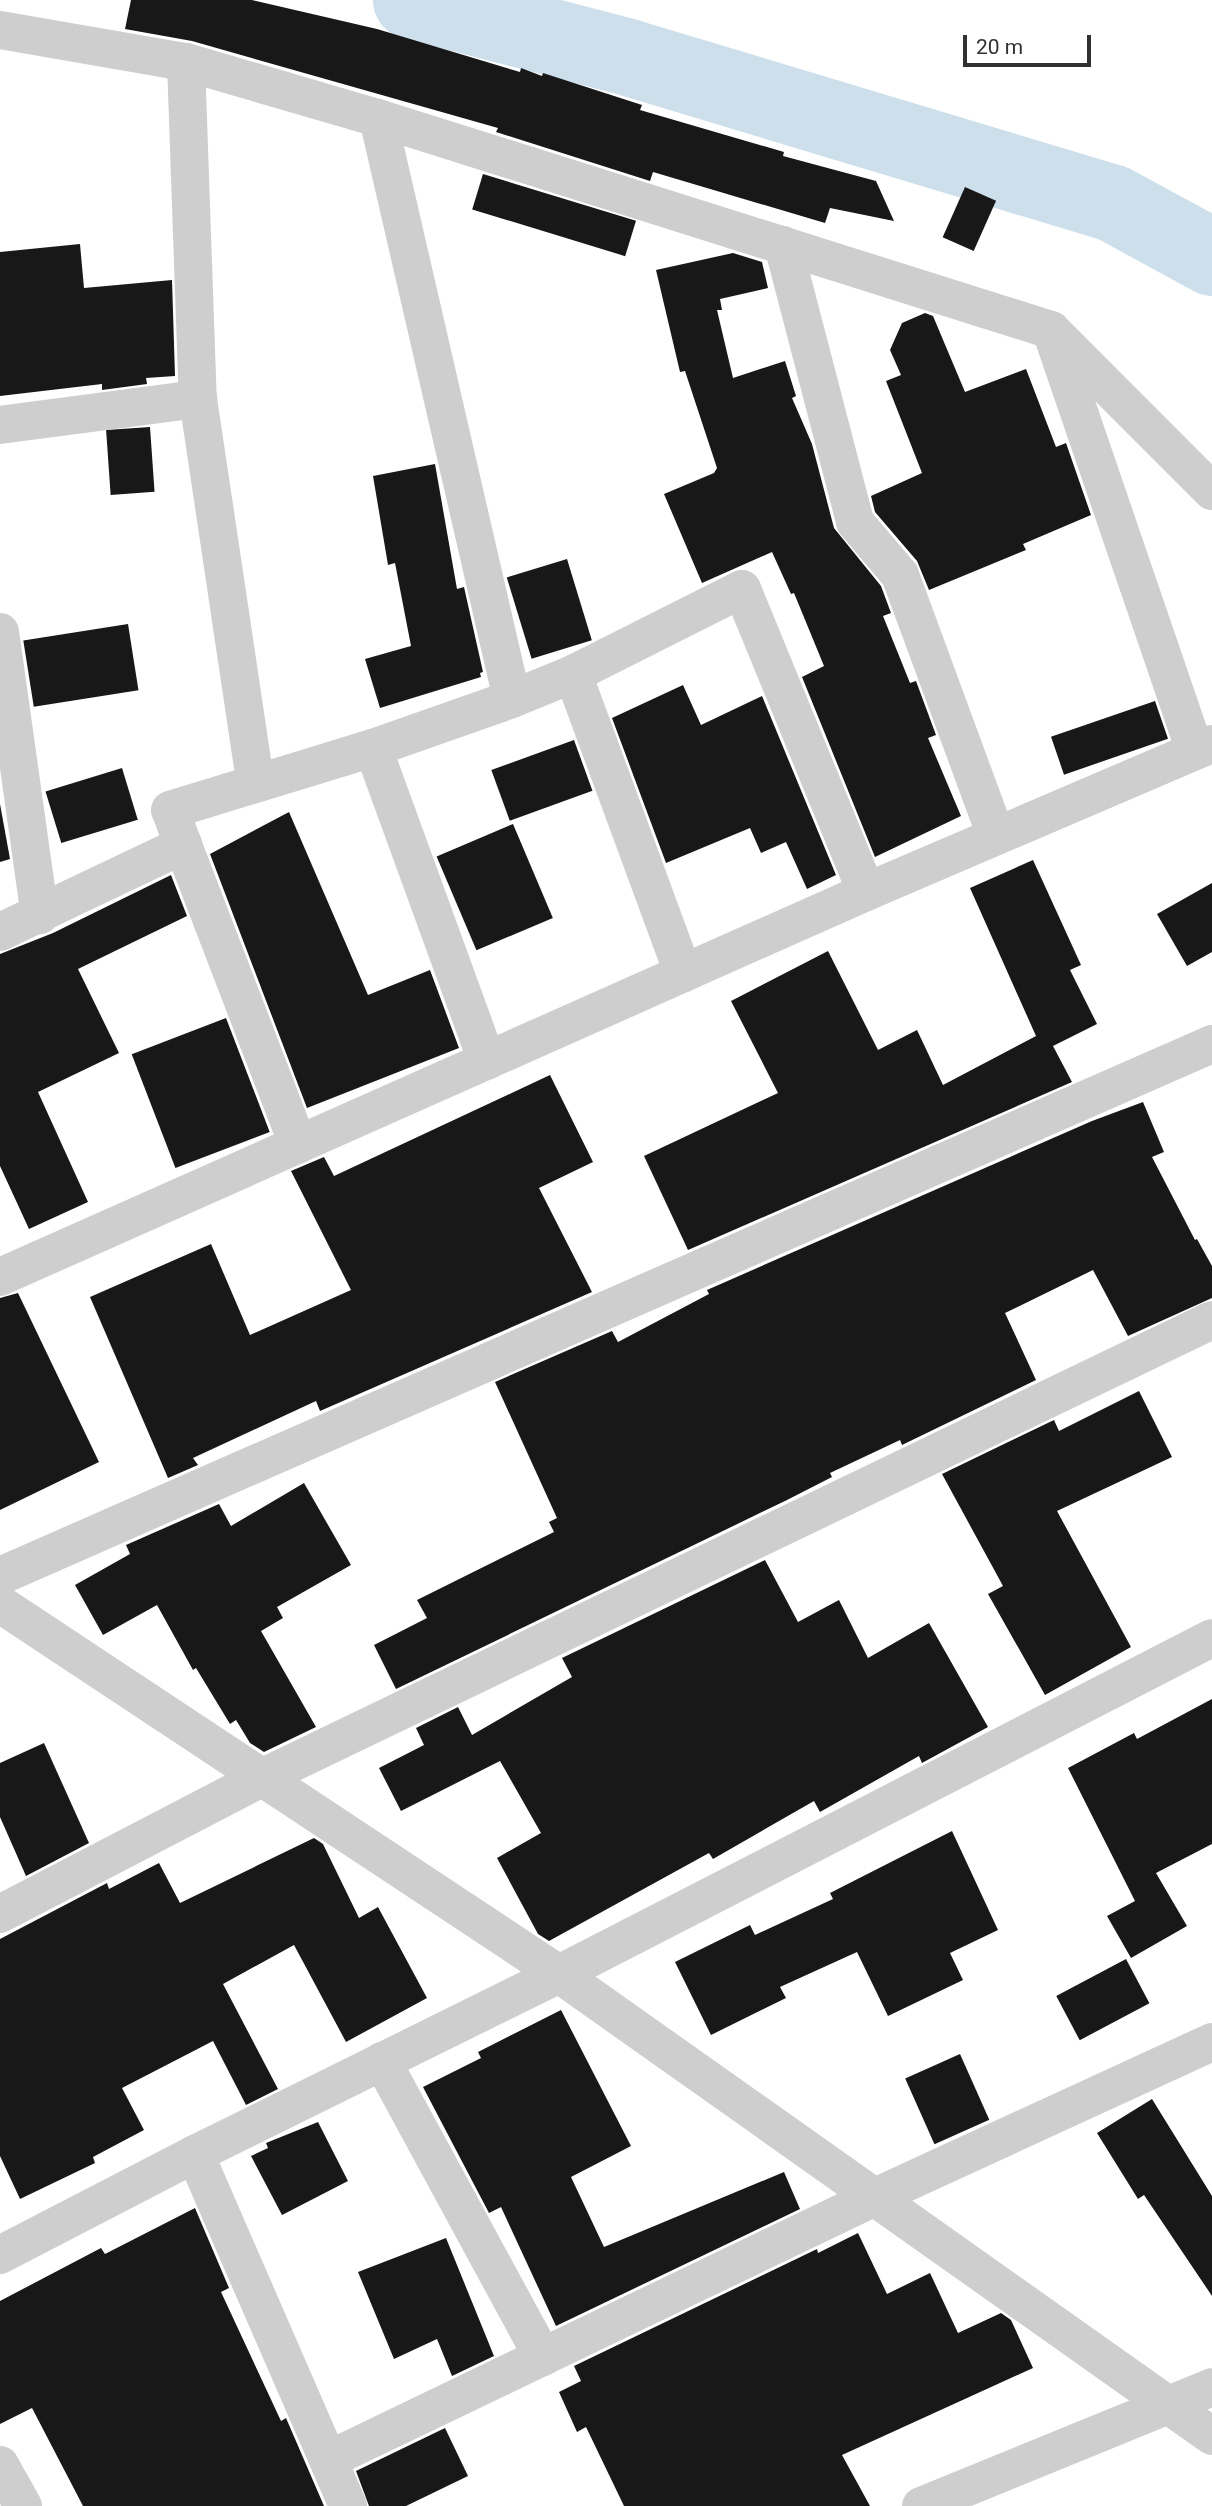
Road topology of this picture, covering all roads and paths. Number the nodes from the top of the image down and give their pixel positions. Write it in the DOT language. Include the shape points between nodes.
graph roads {
  1 [pos="0,30"];
  2 [pos="186,62"];
  3 [pos="378,118"];
  4 [pos="783,245"];
  5 [pos="1051,330"];
  6 [pos="198,399"];
  7 [pos="0,425"];
  8 [pos="1212,491"];
  9 [pos="0,632"];
  10 [pos="573,674"];
  11 [pos="512,699"];
  12 [pos="373,748"];
  13 [pos="1204,748"];
  14 [pos="255,782"];
  15 [pos="996,836"];
  16 [pos="183,845"];
  17 [pos="866,892"];
  18 [pos="40,915"];
  19 [pos="0,932"];
  20 [pos="683,973"];
  21 [pos="1212,1044"];
  22 [pos="488,1061"];
  23 [pos="298,1145"];
  24 [pos="0,1277"];
  25 [pos="1212,1320"];
  26 [pos="0,1576"];
  27 [pos="0,1604"];
  28 [pos="1212,1638"];
  29 [pos="262,1777"];
  30 [pos="0,1914"];
  31 [pos="559,1974"];
  32 [pos="1207,2056"];
  33 [pos="382,2061"];
  34 [pos="195,2154"];
  35 [pos="875,2197"];
  36 [pos="0,2255"];
  37 [pos="543,2357"];
  38 [pos="1212,2387"];
  39 [pos="1165,2404"];
  40 [pos="1212,2436"];
  41 [pos="330,2459"];
  42 [pos="0,2465"];
  43 [pos="23,2506"];
  44 [pos="348,2506"];
  45 [pos="921,2506"];
  1 -- 2 [label="street"];
  2 -- 3 [label="street"];
  2 -- 6 [label="street"];
  3 -- 4 [label="street"];
  3 -- 11 [label="street"];
  4 -- 5 [label="street"];
  4 -- 15 [label="street" via="855,522 900,575"];
  5 -- 8 [label="street"];
  5 -- 13 [label="street"];
  6 -- 7 [label="street"];
  6 -- 14 [label="street"];
  9 -- 18 [label="street"];
  10 -- 11 [label="street"];
  10 -- 17 [label="street" via="742,589"];
  10 -- 20 [label="street"];
  11 -- 12 [label="street"];
  12 -- 14 [label="street"];
  12 -- 22 [label="street"];
  13 -- 15 [label="street"];
  14 -- 16 [label="street" via="170,810"];
  15 -- 17 [label="street"];
  16 -- 18 [label="street"];
  16 -- 23 [label="street"];
  17 -- 20 [label="street"];
  18 -- 19 [label="street"];
  20 -- 22 [label="street"];
  21 -- 26 [label="street"];
  22 -- 23 [label="street"];
  23 -- 24 [label="street"];
  25 -- 29 [label="street"];
  27 -- 29 [label="street"];
  28 -- 31 [label="street"];
  29 -- 30 [label="street"];
  29 -- 31 [label="street"];
  31 -- 33 [label="street"];
  31 -- 35 [label="street"];
  32 -- 35 [label="street"];
  33 -- 34 [label="street"];
  33 -- 37 [label="street"];
  34 -- 36 [label="street"];
  34 -- 41 [label="street"];
  35 -- 37 [label="street"];
  35 -- 39 [label="street"];
  37 -- 41 [label="street"];
  38 -- 39 [label="street"];
  39 -- 40 [label="street"];
  39 -- 45 [label="street"];
  41 -- 44 [label="street"];
  42 -- 43 [label="street"];
}
